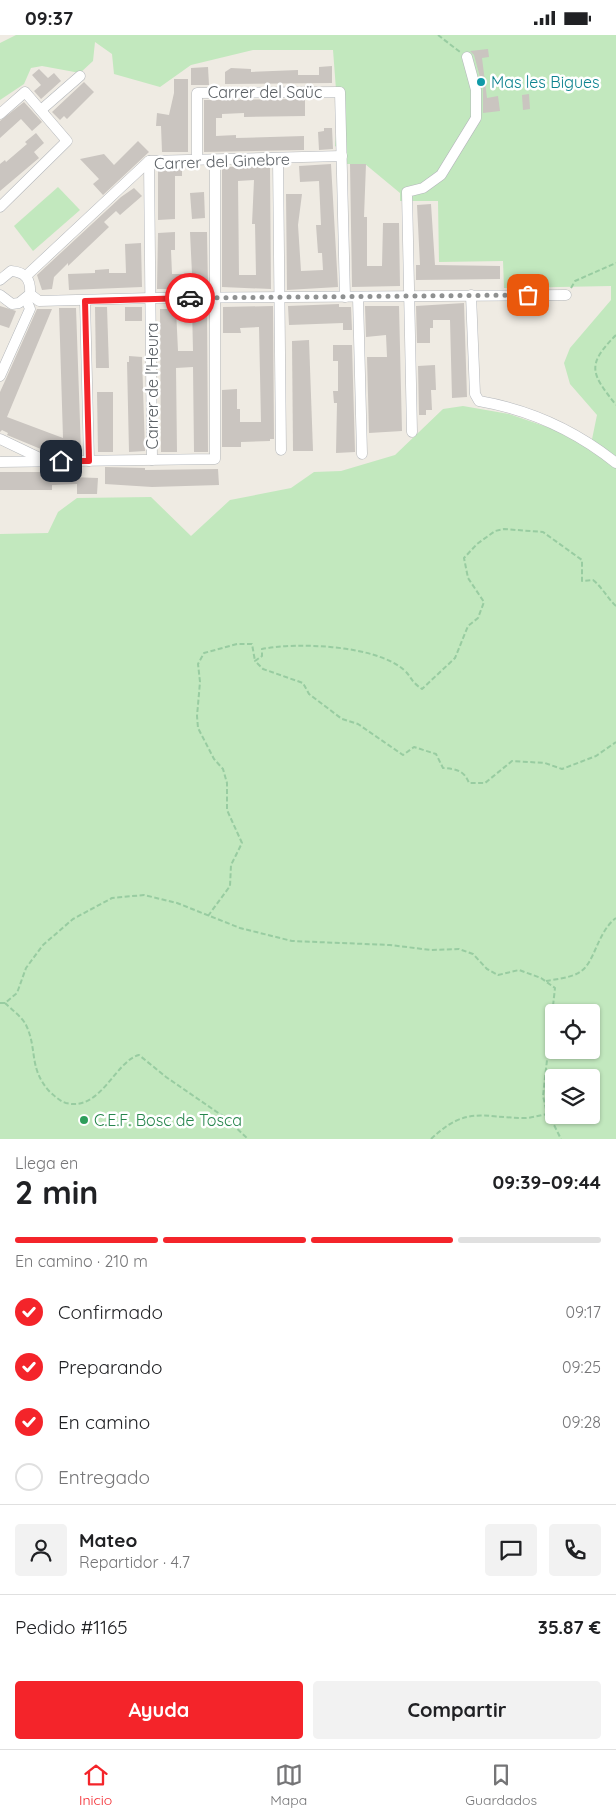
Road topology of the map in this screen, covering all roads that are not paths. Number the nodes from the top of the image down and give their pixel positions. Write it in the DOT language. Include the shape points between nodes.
graph roads {
  1 [pos="467,57"];
  2 [pos="80,76"];
  3 [pos="41,110"];
  4 [pos="0,114"];
  5 [pos="342,156"];
  6 [pos="278,159"];
  7 [pos="197,160"];
  8 [pos="215,160"];
  9 [pos="149,161"];
  10 [pos="0,207"];
  11 [pos="1,276"];
  12 [pos="26,276"];
  13 [pos="0,295"];
  14 [pos="408,295"];
  15 [pos="471,295"];
  16 [pos="566,295"];
  17 [pos="28,297"];
  18 [pos="280,297"];
  19 [pos="345,297"];
  20 [pos="358,297"];
  21 [pos="151,298"];
  22 [pos="215,298"];
  23 [pos="85,301"];
  24 [pos="0,376"];
  25 [pos="412,432"];
  26 [pos="0,439"];
  27 [pos="281,450"];
  28 [pos="362,454"];
  29 [pos="47,461"];
  30 [pos="89,461"];
  31 [pos="152,461"];
  32 [pos="0,462"];
  33 [pos="616,463"];
  1 -- 14 [label="street" via="476,90 476,118 441,175 423,188 406,192"];
  2 -- 3 [label="street"];
  3 -- 4 [label="street" via="25,92"];
  3 -- 10 [label="street" via="67,141"];
  5 -- 6 [label="street, Carrer del Ginebre"];
  5 -- 7 [label="street, Carrer del Saüc" via="340,92 197,93"];
  5 -- 19 [label="street"];
  6 -- 8 [label="street, Carrer del Ginebre"];
  6 -- 18 [label="street"];
  7 -- 8 [label="street, Carrer del Ginebre"];
  7 -- 9 [label="street, Carrer del Ginebre"];
  8 -- 22 [label="street"];
  9 -- 12 [label="street, Carrer del Ginebre"];
  9 -- 21 [label="street, Carrer de l'Heura"];
  11 -- 12 [label="street" via="11,271"];
  12 -- 17 [label="street" via="31,285"];
  13 -- 17 [label="street" via="12,304"];
  14 -- 15 [label="street"];
  14 -- 20 [label="street"];
  14 -- 25 [label="street"];
  15 -- 16 [label="street"];
  15 -- 33 [label="street" via="475,394 479,401 507,405 557,425"];
  17 -- 23 [label="street" via="39,301"];
  17 -- 24 [label="street" via="30,309"];
  18 -- 19 [label="street"];
  18 -- 22 [label="street"];
  18 -- 27 [label="street"];
  19 -- 20 [label="street"];
  20 -- 28 [label="street"];
  21 -- 22 [label="street"];
  21 -- 23 [label="street"];
  21 -- 31 [label="street, Carrer de l'Heura"];
  22 -- 31 [label="street" via="215,459"];
  23 -- 30 [label="street"];
  26 -- 29 [label="street"];
  29 -- 30 [label="street"];
  29 -- 32 [label="street"];
  30 -- 31 [label="street"];
}
